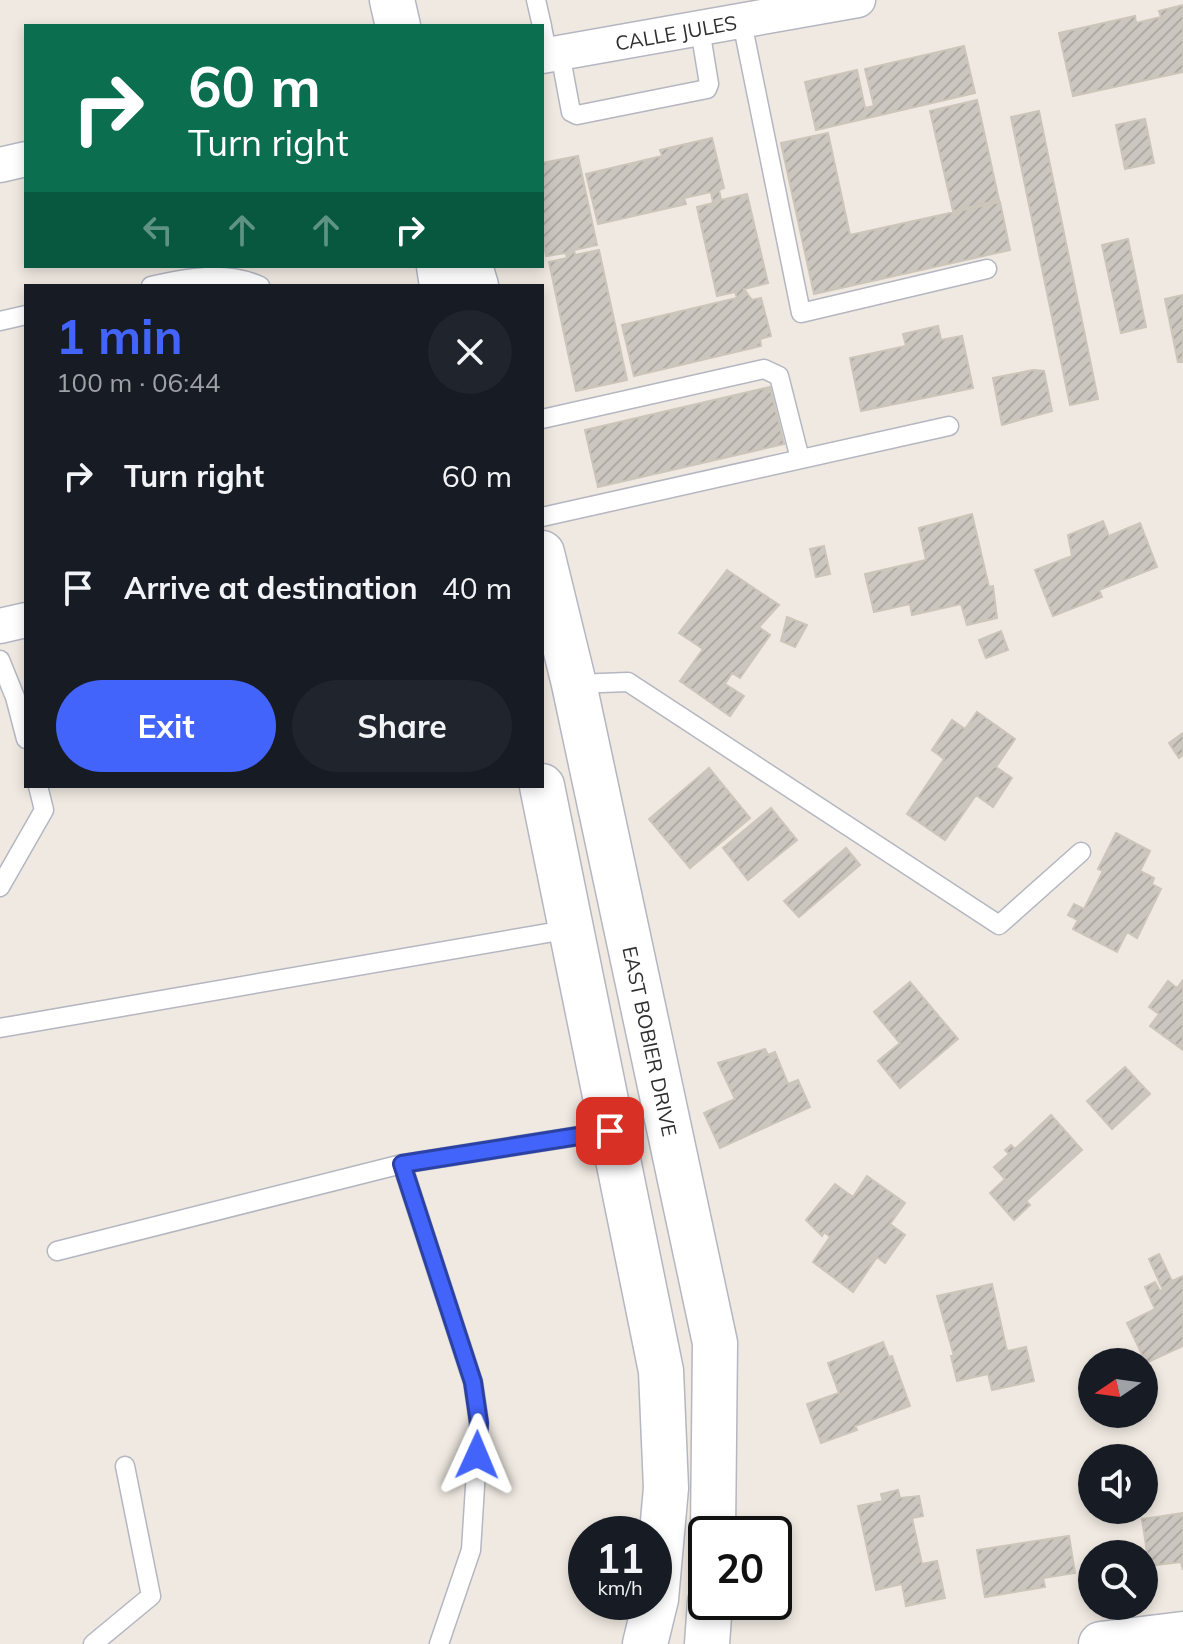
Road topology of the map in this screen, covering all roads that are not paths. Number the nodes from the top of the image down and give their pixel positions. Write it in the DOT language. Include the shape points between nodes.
graph roads {
  1 [pos="392,0"];
  2 [pos="536,0"];
  3 [pos="858,0"];
  4 [pos="742,22"];
  5 [pos="398,24"];
  6 [pos="542,24"];
  7 [pos="700,29"];
  8 [pos="547,44"];
  9 [pos="24,159"];
  10 [pos="0,165"];
  11 [pos="987,269"];
  12 [pos="159,284"];
  13 [pos="255,284"];
  14 [pos="24,315"];
  15 [pos="0,321"];
  16 [pos="544,419"];
  17 [pos="949,426"];
  18 [pos="800,459"];
  19 [pos="544,517"];
  20 [pos="544,561"];
  21 [pos="24,620"];
  22 [pos="0,626"];
  23 [pos="0,660"];
  24 [pos="574,684"];
  25 [pos="8,699"];
  26 [pos="24,735"];
  27 [pos="38,788"];
  28 [pos="542,788"];
  29 [pos="1081,852"];
  30 [pos="0,887"];
  31 [pos="571,929"];
  32 [pos="0,1028"];
  33 [pos="610,1131"];
  34 [pos="402,1164"];
  35 [pos="57,1251"];
  36 [pos="125,1466"];
  37 [pos="713,1516"];
  38 [pos="709,1620"];
  39 [pos="1183,1634"];
  40 [pos="93,1644"];
  41 [pos="439,1644"];
  42 [pos="645,1644"];
  43 [pos="707,1644"];
  44 [pos="1101,1644"];
  1 -- 5 [label="main road"];
  2 -- 6 [label="lane"];
  3 -- 4 [label="street, CALLE JULES"];
  4 -- 7 [label="street, CALLE JULES"];
  4 -- 11 [label="lane" via="801,313"];
  7 -- 8 [label="street, CALLE JULES"];
  7 -- 8 [label="lane" via="707,89 577,115 571,112"];
  9 -- 10 [label="street"];
  12 -- 13 [label="lane" via="193,276"];
  14 -- 15 [label="lane"];
  16 -- 18 [label="lane" via="764,369 779,376"];
  17 -- 18 [label="lane"];
  18 -- 19 [label="lane"];
  20 -- 24 [label="main road, EAST BOBIER DRIVE"];
  21 -- 22 [label="street"];
  23 -- 25 [label="lane"];
  24 -- 29 [label="lane" via="628,682 999,925"];
  24 -- 37 [label="main road, EAST BOBIER DRIVE" via="715,1343"];
  25 -- 26 [label="lane"];
  27 -- 30 [label="lane" via="44,810"];
  28 -- 31 [label="main road"];
  31 -- 32 [label="lane"];
  31 -- 33 [label="main road"];
  33 -- 34 [label="lane"];
  33 -- 42 [label="main road" via="661,1371 666,1488 656,1599"];
  34 -- 35 [label="lane"];
  34 -- 41 [label="lane" via="473,1382 479,1423 471,1550"];
  36 -- 40 [label="lane" via="151,1596"];
  38 -- 43 [label="main road"];
  39 -- 44 [label="main road"];
}
